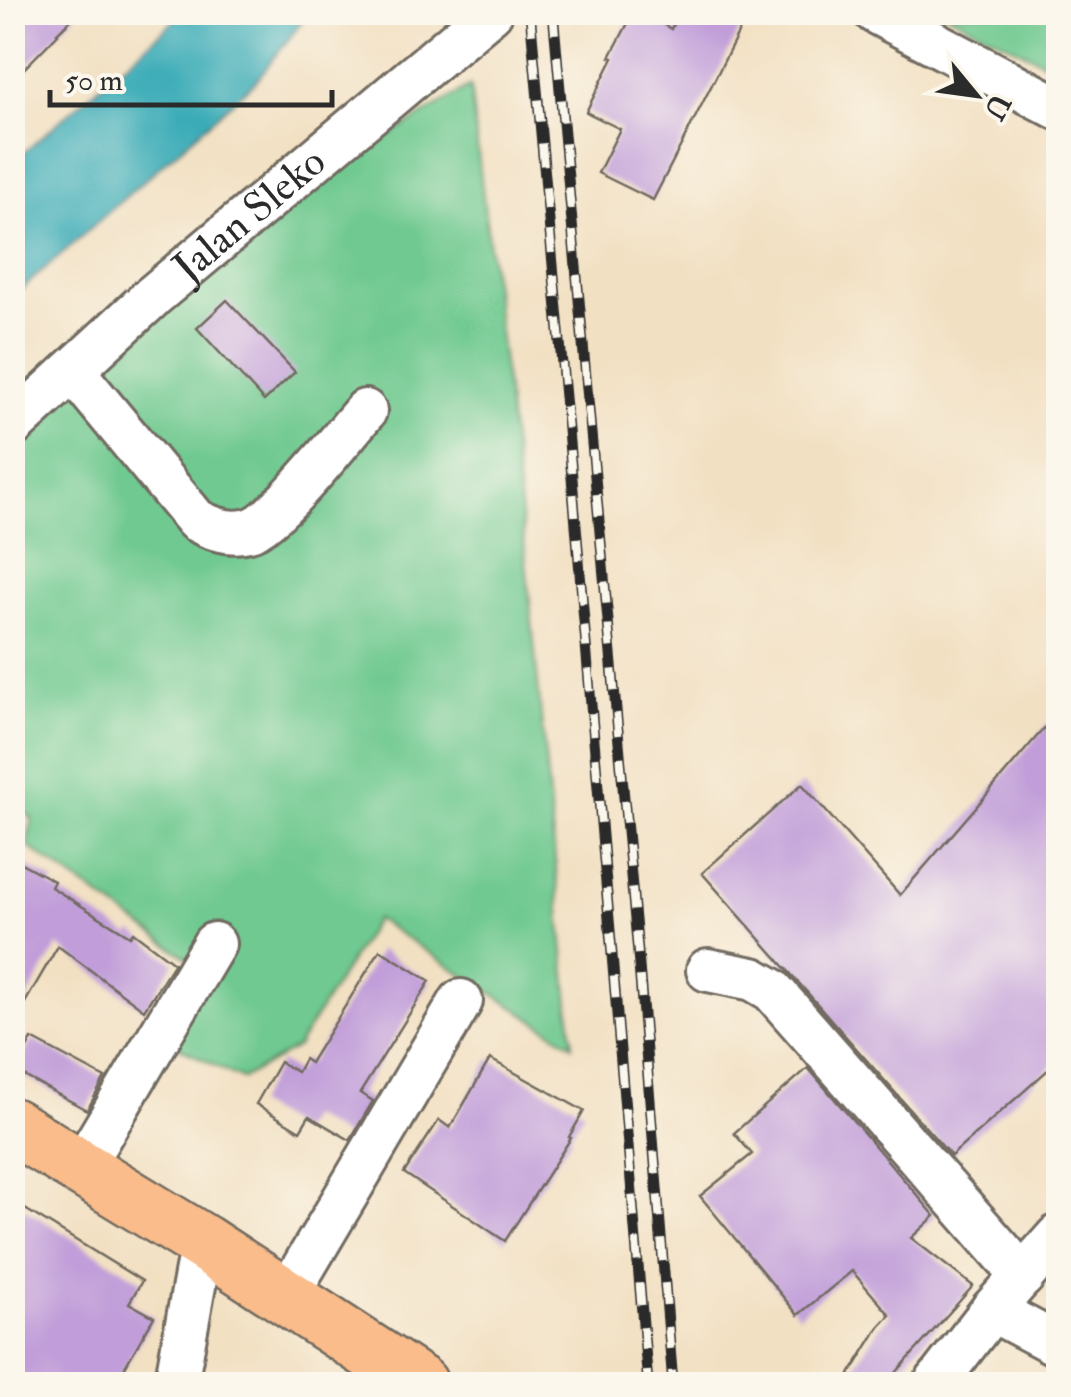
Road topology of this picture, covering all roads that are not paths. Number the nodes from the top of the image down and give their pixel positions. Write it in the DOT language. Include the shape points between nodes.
graph roads {
  1 [pos="491,12"];
  2 [pos="876,12"];
  3 [pos="1058,108"];
  4 [pos="73,371"];
  5 [pos="365,411"];
  6 [pos="12,426"];
  7 [pos="214,944"];
  8 [pos="708,970"];
  9 [pos="461,1002"];
  10 [pos="12,1126"];
  11 [pos="81,1168"];
  12 [pos="1058,1236"];
  13 [pos="202,1242"];
  14 [pos="1023,1276"];
  15 [pos="286,1297"];
  16 [pos="992,1310"];
  17 [pos="1058,1344"];
  18 [pos="176,1384"];
  19 [pos="420,1384"];
  20 [pos="935,1384"];
  1 -- 4 [label="street, Jalan Sleko"];
  2 -- 3 [label="street"];
  4 -- 5 [label="street" via="196,520 234,532 253,530 276,513"];
  4 -- 6 [label="street, Jalan Sleko"];
  7 -- 11 [label="street"];
  8 -- 14 [label="street" via="752,978 772,990"];
  9 -- 15 [label="street"];
  10 -- 11 [label="main road"];
  11 -- 13 [label="main road"];
  12 -- 14 [label="street"];
  13 -- 15 [label="main road"];
  13 -- 18 [label="street"];
  14 -- 16 [label="street"];
  15 -- 19 [label="main road"];
  16 -- 17 [label="street"];
  16 -- 20 [label="street"];
}
